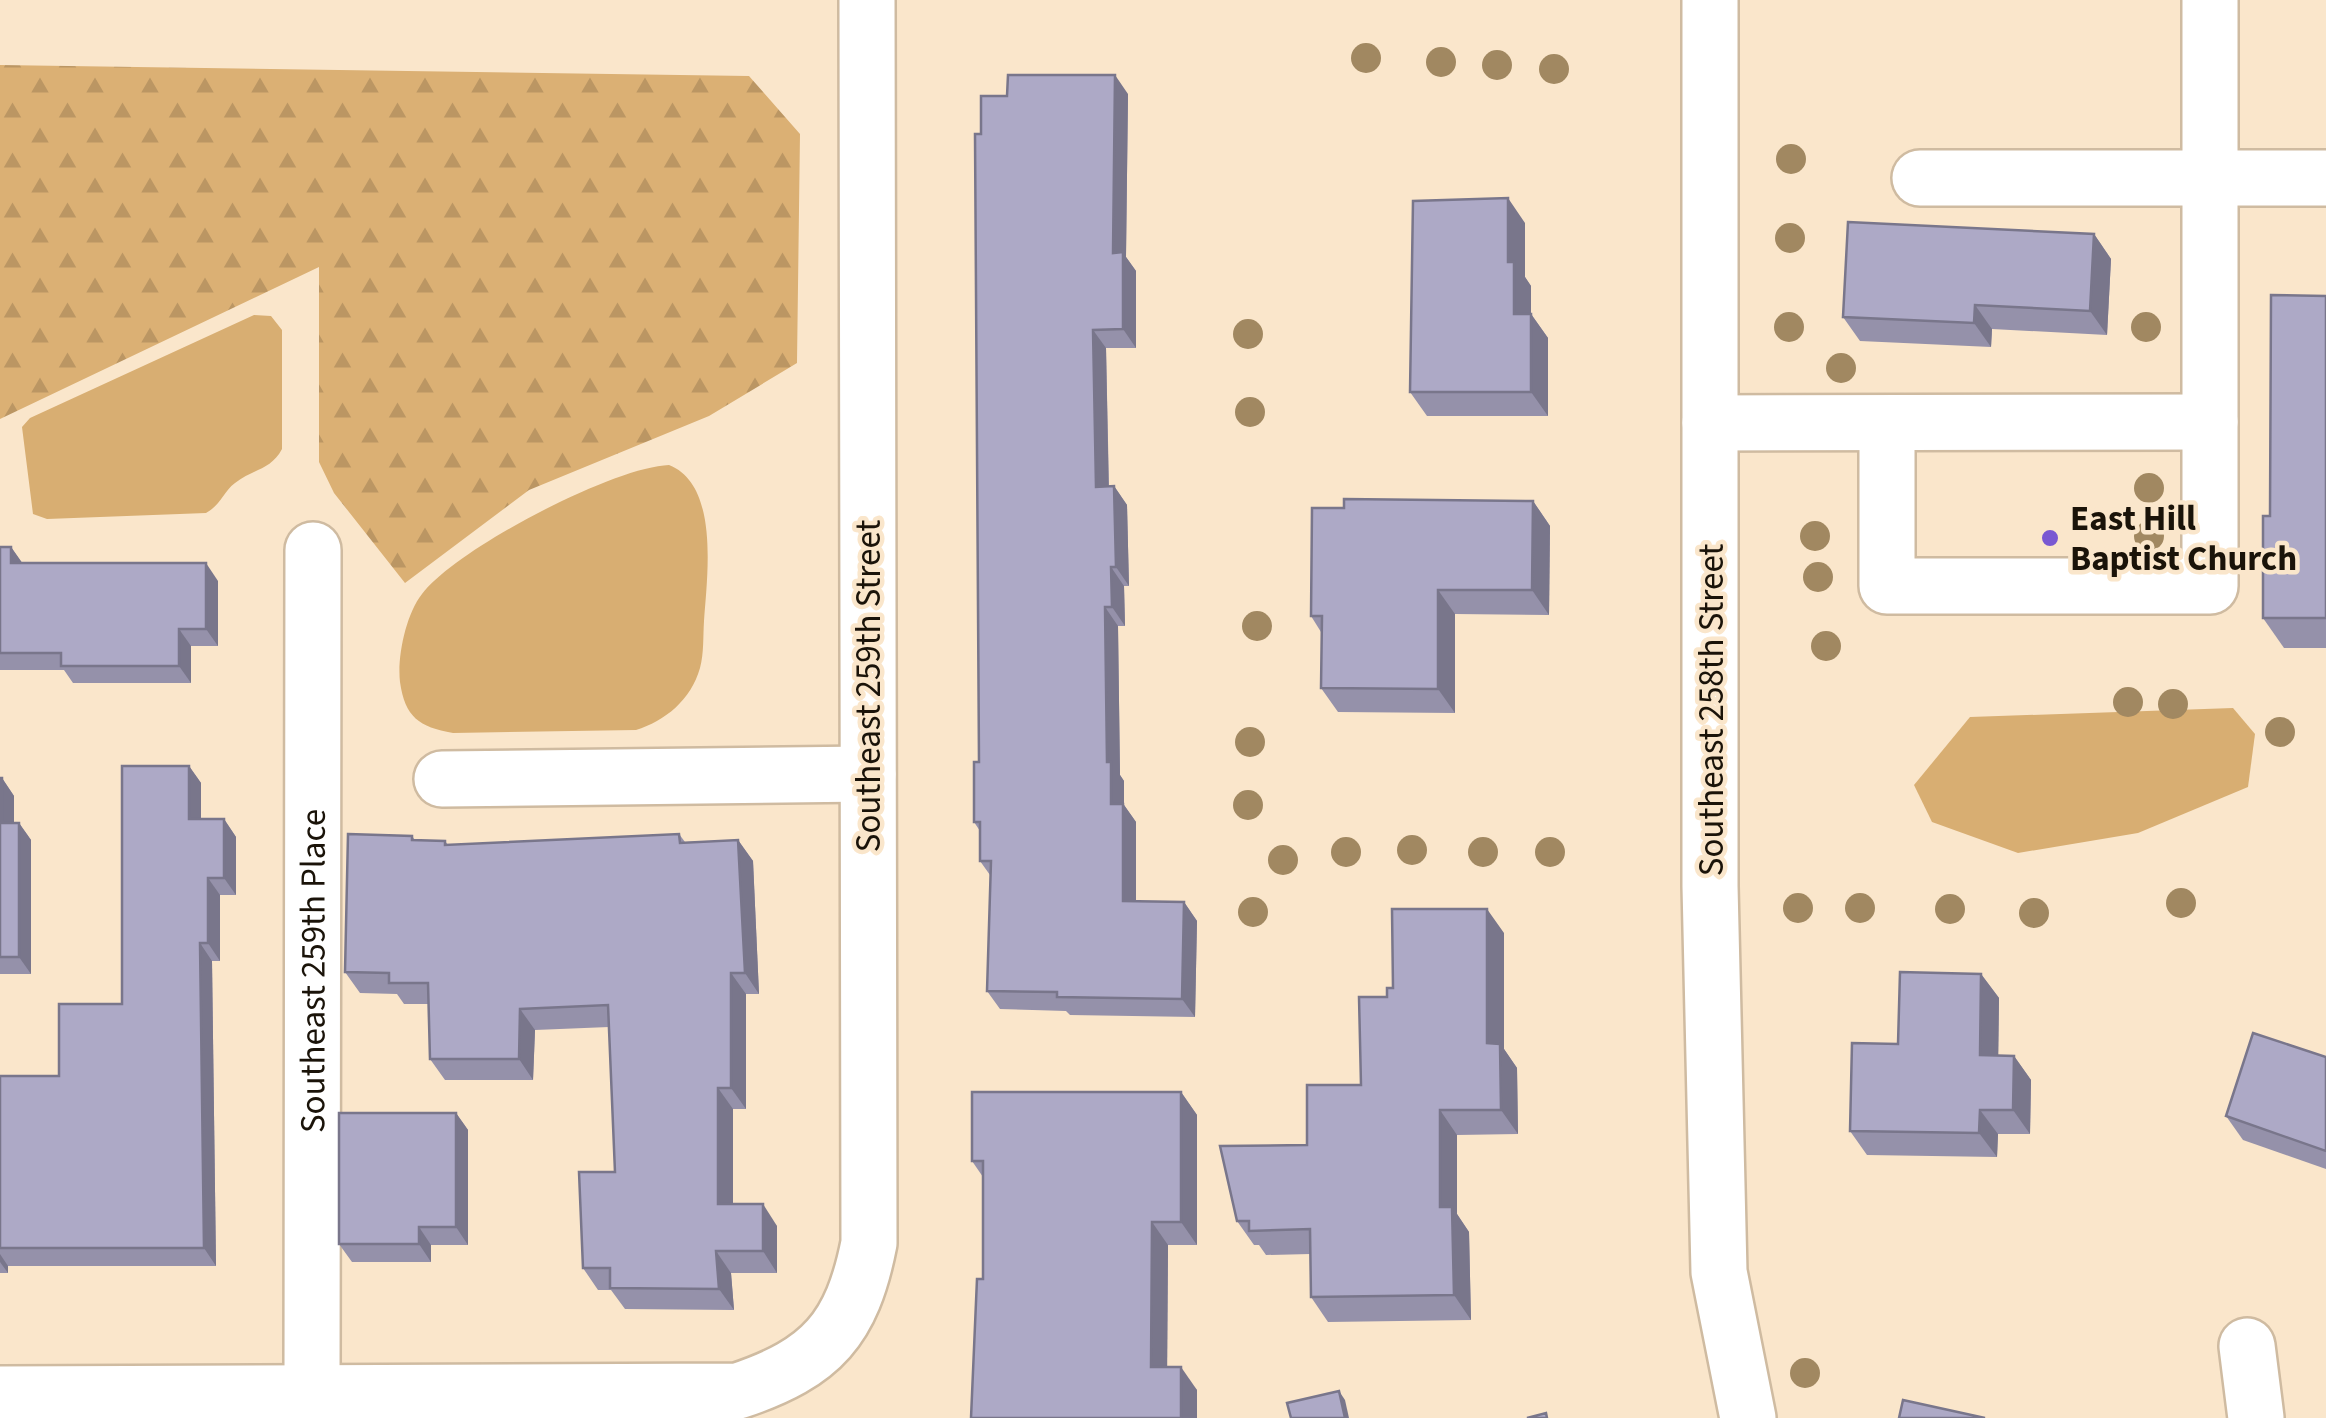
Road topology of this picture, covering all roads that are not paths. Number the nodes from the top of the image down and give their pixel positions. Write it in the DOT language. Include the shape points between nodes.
graph roads {
  1 [pos="867,0"];
  2 [pos="1710,0"];
  3 [pos="2210,0"];
  4 [pos="1920,178"];
  5 [pos="2210,178"];
  6 [pos="2326,178"];
  7 [pos="2210,422"];
  8 [pos="1710,423"];
  9 [pos="1887,423"];
  10 [pos="314,550"];
  11 [pos="868,774"];
  12 [pos="442,779"];
  13 [pos="2247,1346"];
  14 [pos="312,1393"];
  15 [pos="0,1394"];
  16 [pos="1748,1418"];
  17 [pos="2256,1418"];
  1 -- 11 [label="street, Southeast 259th Street"];
  2 -- 8 [label="street, Southeast 258th Street"];
  3 -- 5 [label="street"];
  4 -- 5 [label="street"];
  5 -- 6 [label="street"];
  5 -- 7 [label="street"];
  7 -- 9 [label="street"];
  7 -- 9 [label="street" via="2210,586 1887,586"];
  8 -- 9 [label="street"];
  8 -- 16 [label="street, Southeast 258th Street" via="1710,886 1720,1272"];
  10 -- 14 [label="street, Southeast 259th Place"];
  11 -- 12 [label="street"];
  11 -- 14 [label="street, Southeast 259th Street" via="869,1242 859,1294 839,1328 784,1376 738,1391"];
  13 -- 17 [label="street"];
  14 -- 15 [label="street, Southeast 259th Street"];
}
